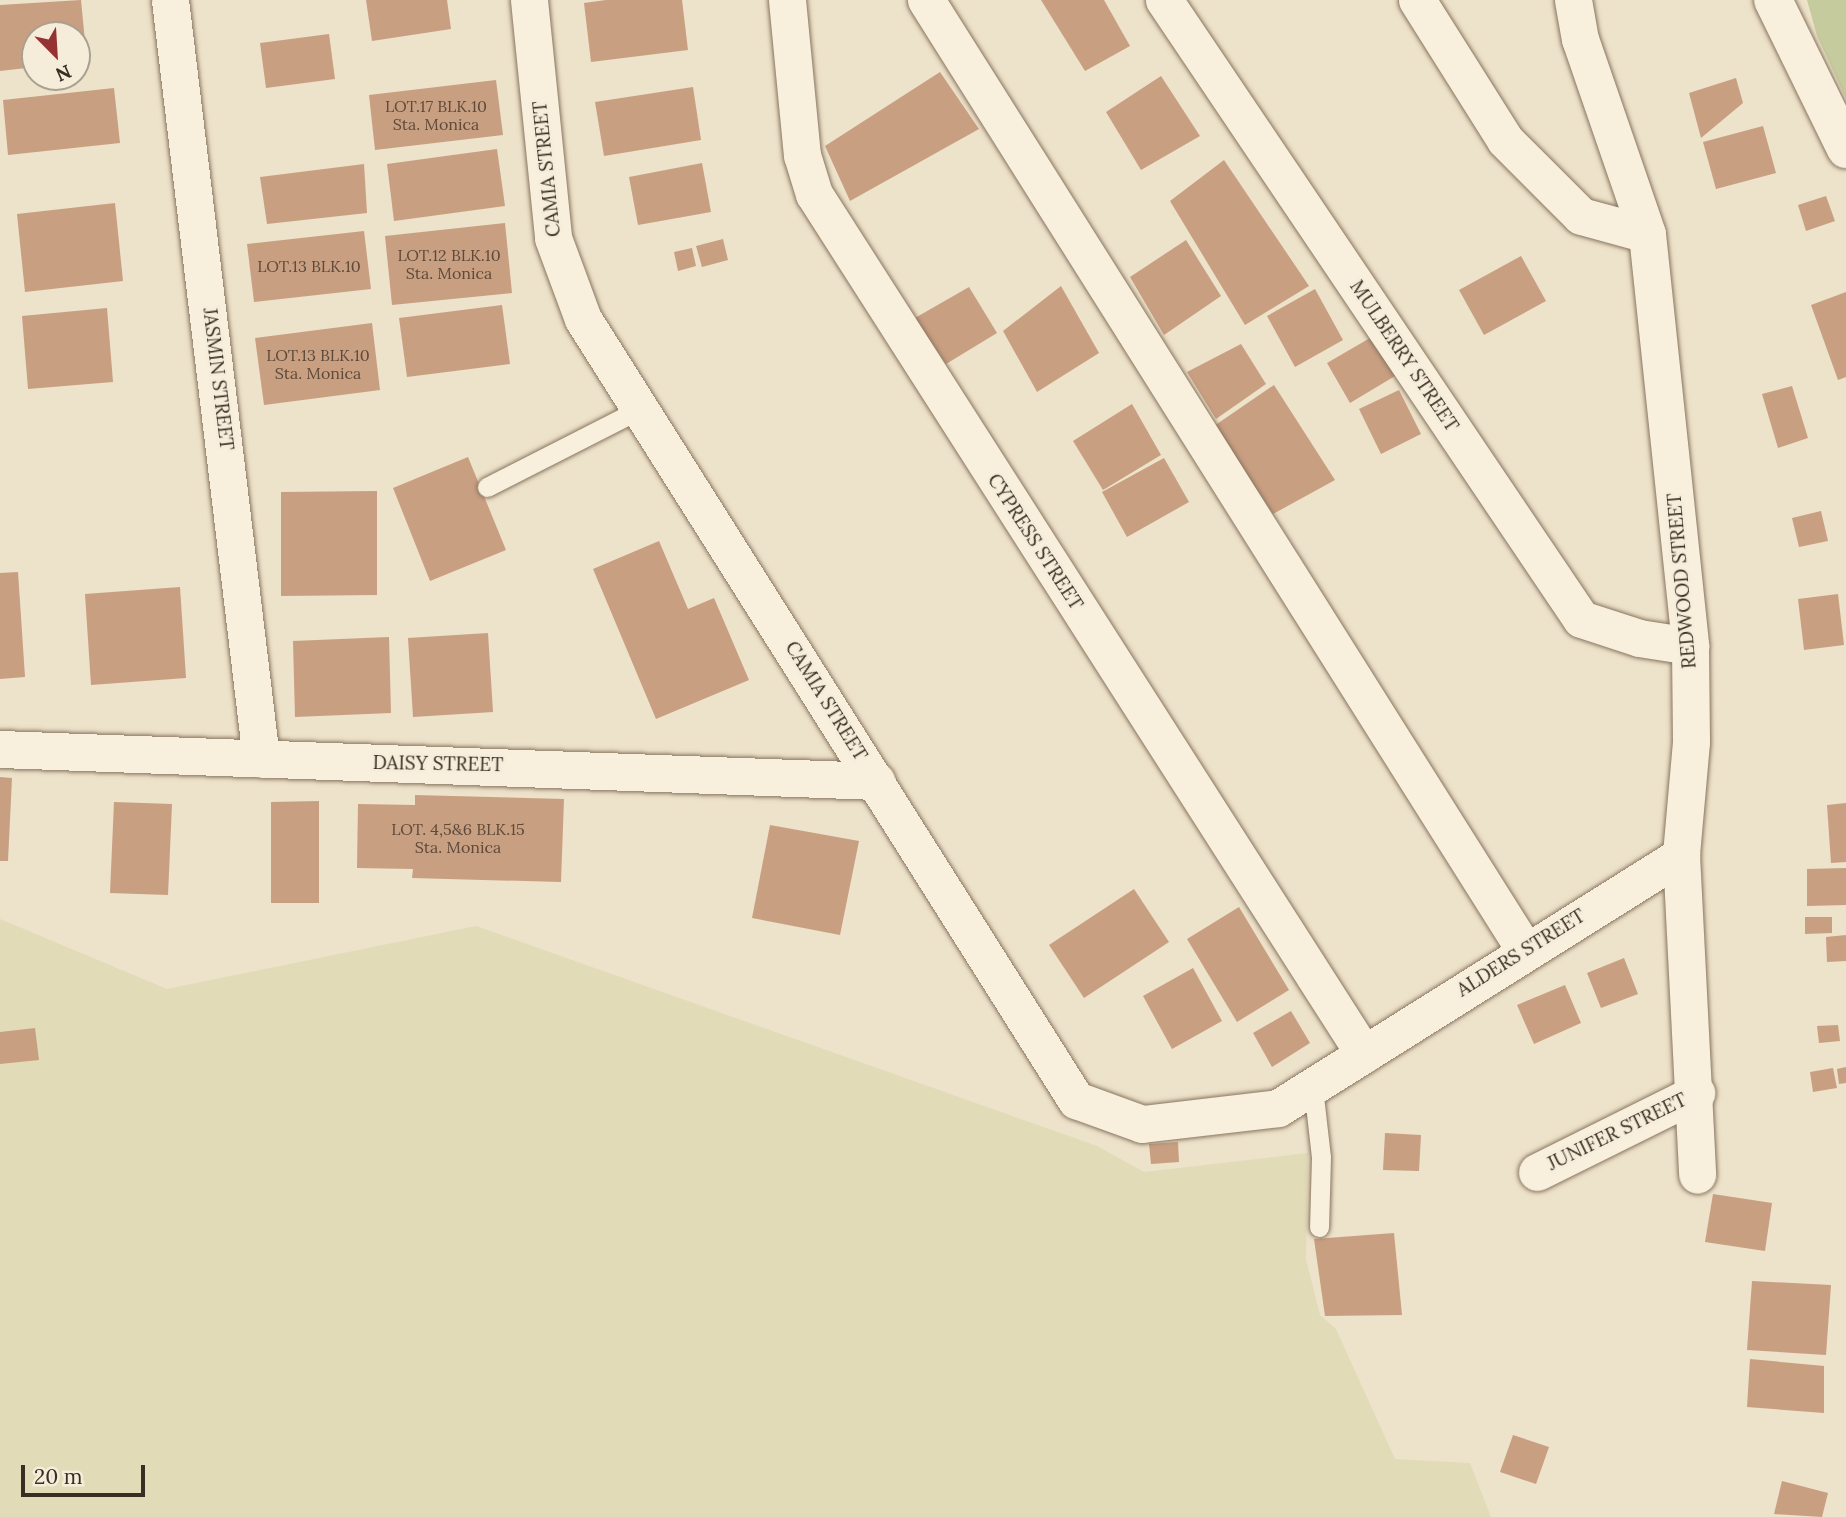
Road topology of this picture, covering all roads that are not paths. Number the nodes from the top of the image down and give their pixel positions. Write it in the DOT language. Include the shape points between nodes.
graph roads {
  1 [pos="170,0"];
  2 [pos="530,0"];
  3 [pos="788,0"];
  4 [pos="926,0"];
  5 [pos="1164,0"];
  6 [pos="1417,0"];
  7 [pos="1573,0"];
  8 [pos="1773,0"];
  9 [pos="1846,149"];
  10 [pos="1647,234"];
  11 [pos="644,407"];
  12 [pos="487,487"];
  13 [pos="1690,646"];
  14 [pos="0,749"];
  15 [pos="261,759"];
  16 [pos="876,781"];
  17 [pos="1681,855"];
  18 [pos="1524,949"];
  19 [pos="1364,1054"];
  20 [pos="1313,1087"];
  21 [pos="1696,1093"];
  22 [pos="1537,1172"];
  23 [pos="1697,1175"];
  24 [pos="1319,1227"];
  1 -- 15 [label="street, JASMIN STREET"];
  2 -- 11 [label="street, CAMIA STREET" via="553,238 583,319"];
  3 -- 19 [label="street, CYPRESS STREET" via="802,155 814,194"];
  4 -- 18 [label="street"];
  5 -- 13 [label="street, MULBERRY STREET" via="1581,619 1639,638"];
  6 -- 10 [label="street" via="1505,140 1581,216"];
  7 -- 10 [label="street, REDWOOD STREET" via="1580,39"];
  8 -- 9 [label="main road"];
  10 -- 13 [label="street, REDWOOD STREET"];
  11 -- 12 [label="lane"];
  11 -- 16 [label="street, CAMIA STREET"];
  13 -- 17 [label="street, REDWOOD STREET" via="1691,741"];
  14 -- 15 [label="street, DAISY STREET"];
  15 -- 16 [label="street, DAISY STREET"];
  16 -- 20 [label="street, CAMIA STREET" via="1076,1100 1142,1124 1278,1108"];
  17 -- 18 [label="street, ALDERS STREET"];
  17 -- 21 [label="street, REDWOOD STREET"];
  18 -- 19 [label="street, ALDERS STREET"];
  19 -- 20 [label="street, CAMIA STREET"];
  20 -- 24 [label="lane" via="1321,1157"];
  21 -- 22 [label="street, JUNIFER STREET"];
  21 -- 23 [label="street, REDWOOD STREET"];
}
